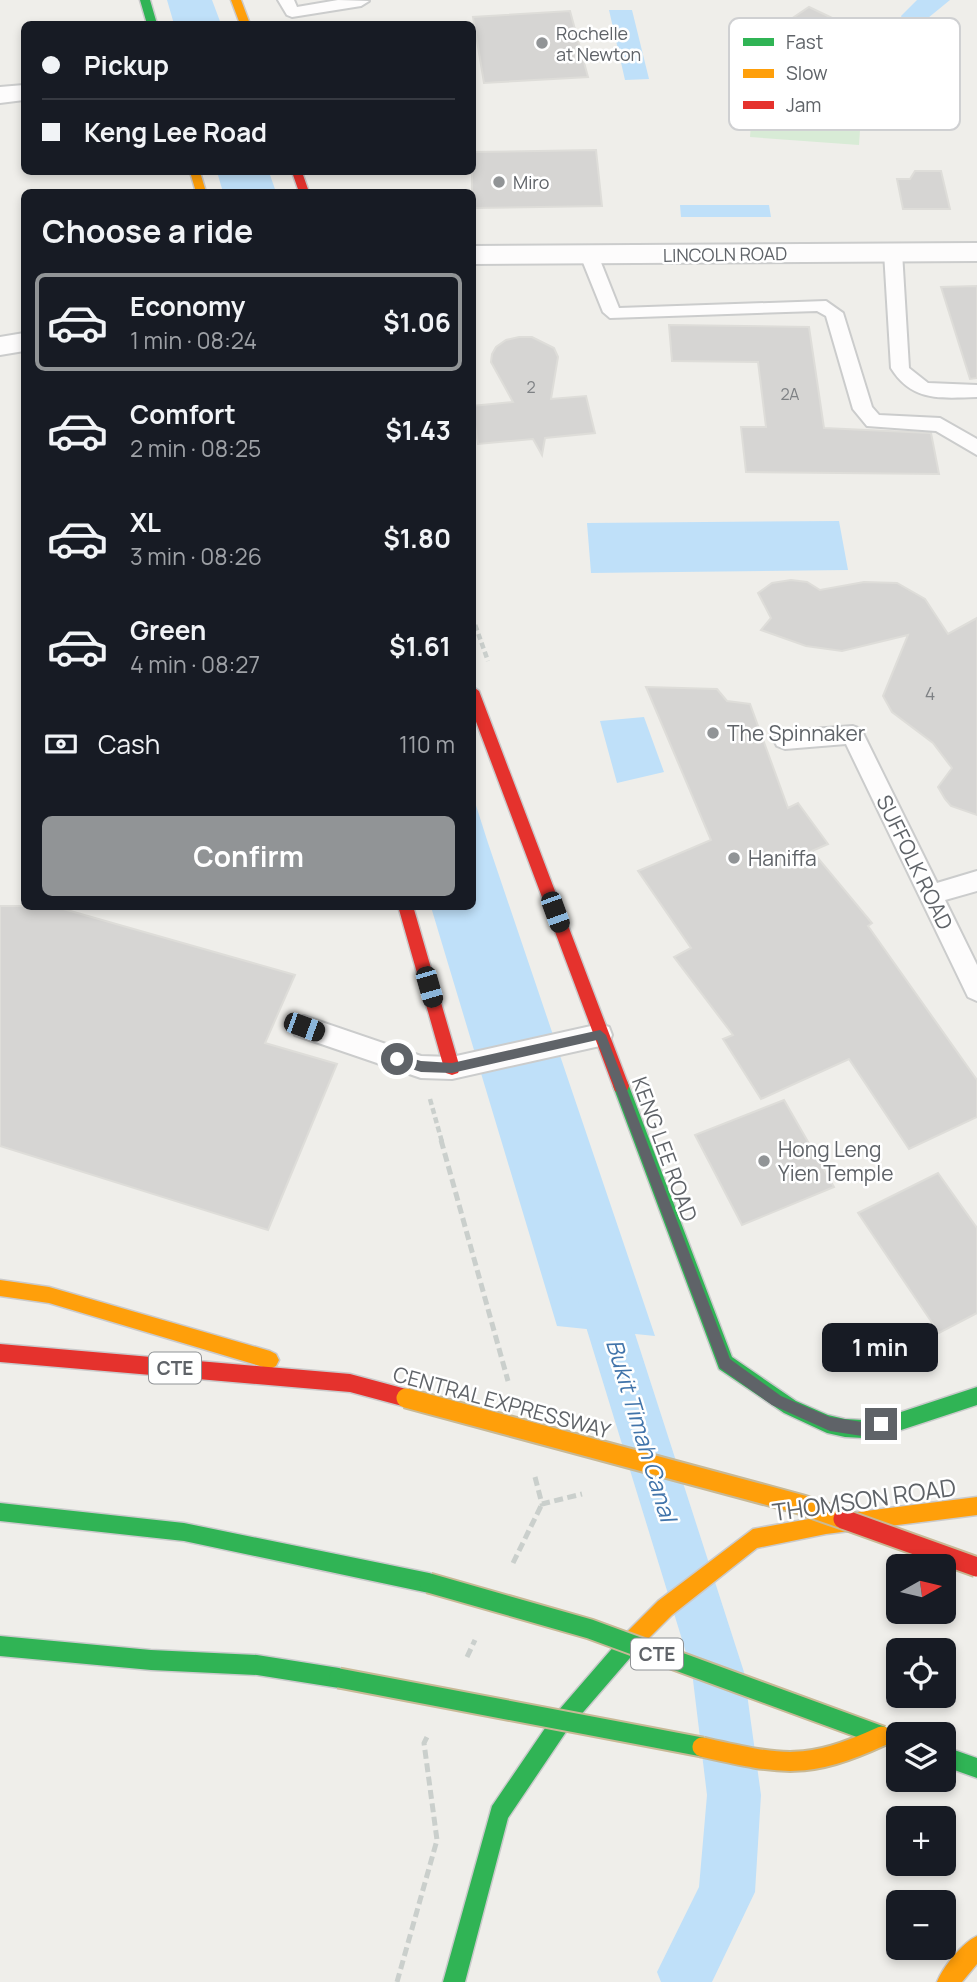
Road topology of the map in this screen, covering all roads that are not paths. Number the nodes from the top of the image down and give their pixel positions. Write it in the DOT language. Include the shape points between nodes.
graph roads {
  1 [pos="145,0"];
  2 [pos="286,0"];
  3 [pos="241,1"];
  4 [pos="361,1"];
  5 [pos="151,21"];
  6 [pos="244,21"];
  7 [pos="21,93"];
  8 [pos="0,95"];
  9 [pos="893,252"];
  10 [pos="977,252"];
  11 [pos="476,255"];
  12 [pos="589,255"];
  13 [pos="21,342"];
  14 [pos="0,346"];
  15 [pos="977,391"];
  16 [pos="977,448"];
  17 [pos="476,702"];
  18 [pos="785,740"];
  19 [pos="977,881"];
  20 [pos="931,895"];
  21 [pos="406,910"];
  22 [pos="977,989"];
  23 [pos="304,1027"];
  24 [pos="599,1035"];
  25 [pos="453,1067"];
  26 [pos="0,1288"];
  27 [pos="0,1353"];
  28 [pos="350,1383"];
  29 [pos="977,1396"];
  30 [pos="977,1506"];
  31 [pos="0,1512"];
  32 [pos="977,1567"];
  33 [pos="0,1646"];
  34 [pos="886,1737"];
  35 [pos="886,1739"];
  36 [pos="956,1761"];
  37 [pos="977,1768"];
  38 [pos="977,1947"];
  39 [pos="454,1982"];
  40 [pos="948,1982"];
  1 -- 5 [label="main road"];
  2 -- 4 [label="lane" via="292,12"];
  3 -- 6 [label="main road"];
  7 -- 8 [label="street"];
  9 -- 10 [label="street, LINCOLN ROAD"];
  9 -- 12 [label="street, LINCOLN ROAD"];
  9 -- 15 [label="lane" via="904,378 922,389"];
  11 -- 12 [label="street, LINCOLN ROAD"];
  12 -- 16 [label="lane" via="616,314 820,304 834,313 868,416 874,421 940,425"];
  13 -- 14 [label="street"];
  17 -- 24 [label="main road, KENG LEE ROAD"];
  18 -- 20 [label="lane, SUFFOLK ROAD" via="853,735"];
  19 -- 20 [label="lane"];
  20 -- 22 [label="lane, SUFFOLK ROAD"];
  21 -- 25 [label="main road"];
  23 -- 25 [label="lane" via="421,1067"];
  24 -- 25 [label="lane"];
  24 -- 29 [label="main road, KENG LEE ROAD" via="725,1363 776,1400 830,1424 862,1429"];
  26 -- 28 [label="main road" via="49,1295"];
  27 -- 28 [label="main road, CENTRAL EXPRESSWAY / CTE"];
  28 -- 32 [label="main road, CENTRAL EXPRESSWAY / CTE, bridge" via="803,1505"];
  30 -- 39 [label="main road, THOMSON ROAD" via="753,1539 665,1608 559,1725 499,1813"];
  31 -- 34 [label="main road, CTE, bridge" via="184,1532 429,1583 590,1629"];
  33 -- 35 [label="main road, bridge" via="257,1664 779,1762 824,1762"];
  36 -- 37 [label="main road"];
  38 -- 40 [label="main road"];
}
